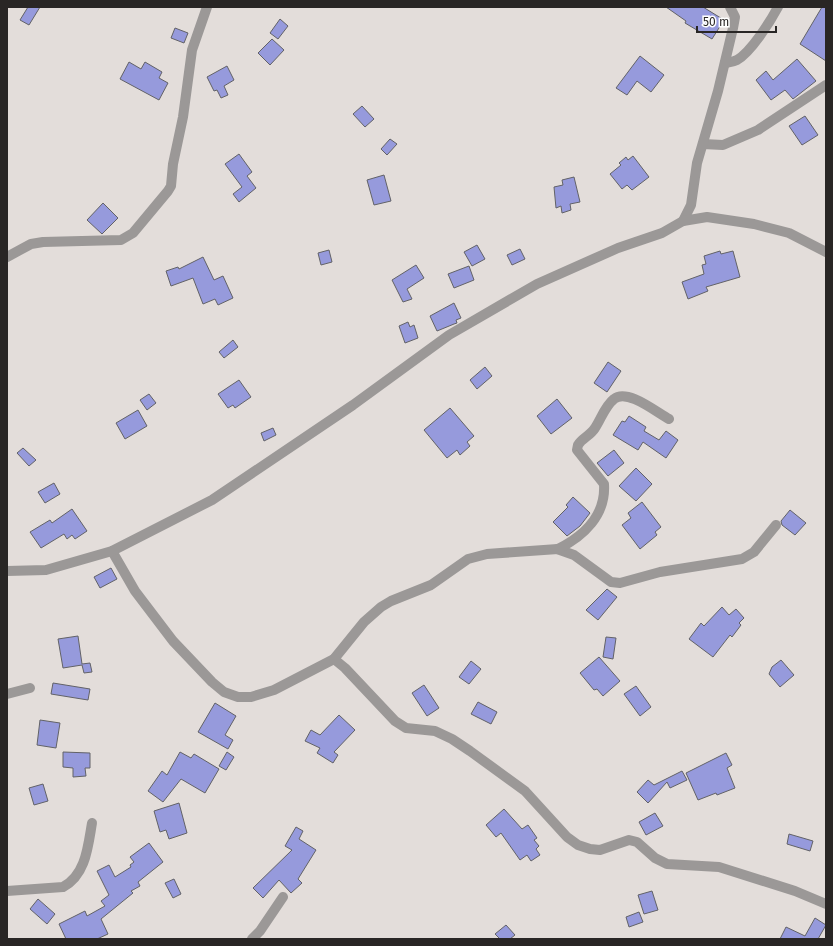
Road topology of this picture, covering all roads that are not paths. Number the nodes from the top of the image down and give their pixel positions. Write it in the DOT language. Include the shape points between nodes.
graph roads {
  1 [pos="207,7"];
  2 [pos="730,7"];
  3 [pos="778,7"];
  4 [pos="725,63"];
  5 [pos="826,86"];
  6 [pos="703,144"];
  7 [pos="683,221"];
  8 [pos="826,252"];
  9 [pos="7,257"];
  10 [pos="669,419"];
  11 [pos="776,525"];
  12 [pos="558,549"];
  13 [pos="112,550"];
  14 [pos="7,571"];
  15 [pos="334,659"];
  16 [pos="30,688"];
  17 [pos="7,694"];
  18 [pos="92,823"];
  19 [pos="7,891"];
  20 [pos="283,897"];
  21 [pos="826,904"];
  22 [pos="252,939"];
  1 -- 9 [label="street" via="192,50 171,186 168,191 133,233 122,240 42,242 31,244"];
  2 -- 4 [label="street" via="734,17"];
  3 -- 4 [label="street" via="764,29 740,57 736,61"];
  4 -- 6 [label="street"];
  5 -- 6 [label="street" via="758,130 723,145"];
  6 -- 7 [label="street" via="697,162 691,205"];
  7 -- 8 [label="street" via="707,217 754,224 789,233"];
  7 -- 13 [label="street" via="662,233 618,248 537,284 449,335 353,405 212,500"];
  10 -- 12 [label="street" via="626,396 613,400 589,436 578,445 577,450 604,484 597,517 569,544"];
  11 -- 12 [label="street" via="754,552 742,559 660,572 620,583 611,582 574,555"];
  12 -- 15 [label="street" via="487,554 468,559 431,585 381,607 364,622"];
  13 -- 14 [label="street" via="46,570"];
  13 -- 15 [label="street" via="135,591 173,641 224,692 238,697 251,697 274,690"];
  15 -- 21 [label="street" via="395,721 406,728 435,731 470,751 524,791 567,837 578,845 600,850 629,840 637,842 655,858 667,864 718,866"];
  16 -- 17 [label="street"];
  18 -- 19 [label="street" via="85,859 72,883 63,887"];
  20 -- 22 [label="street"];
}
